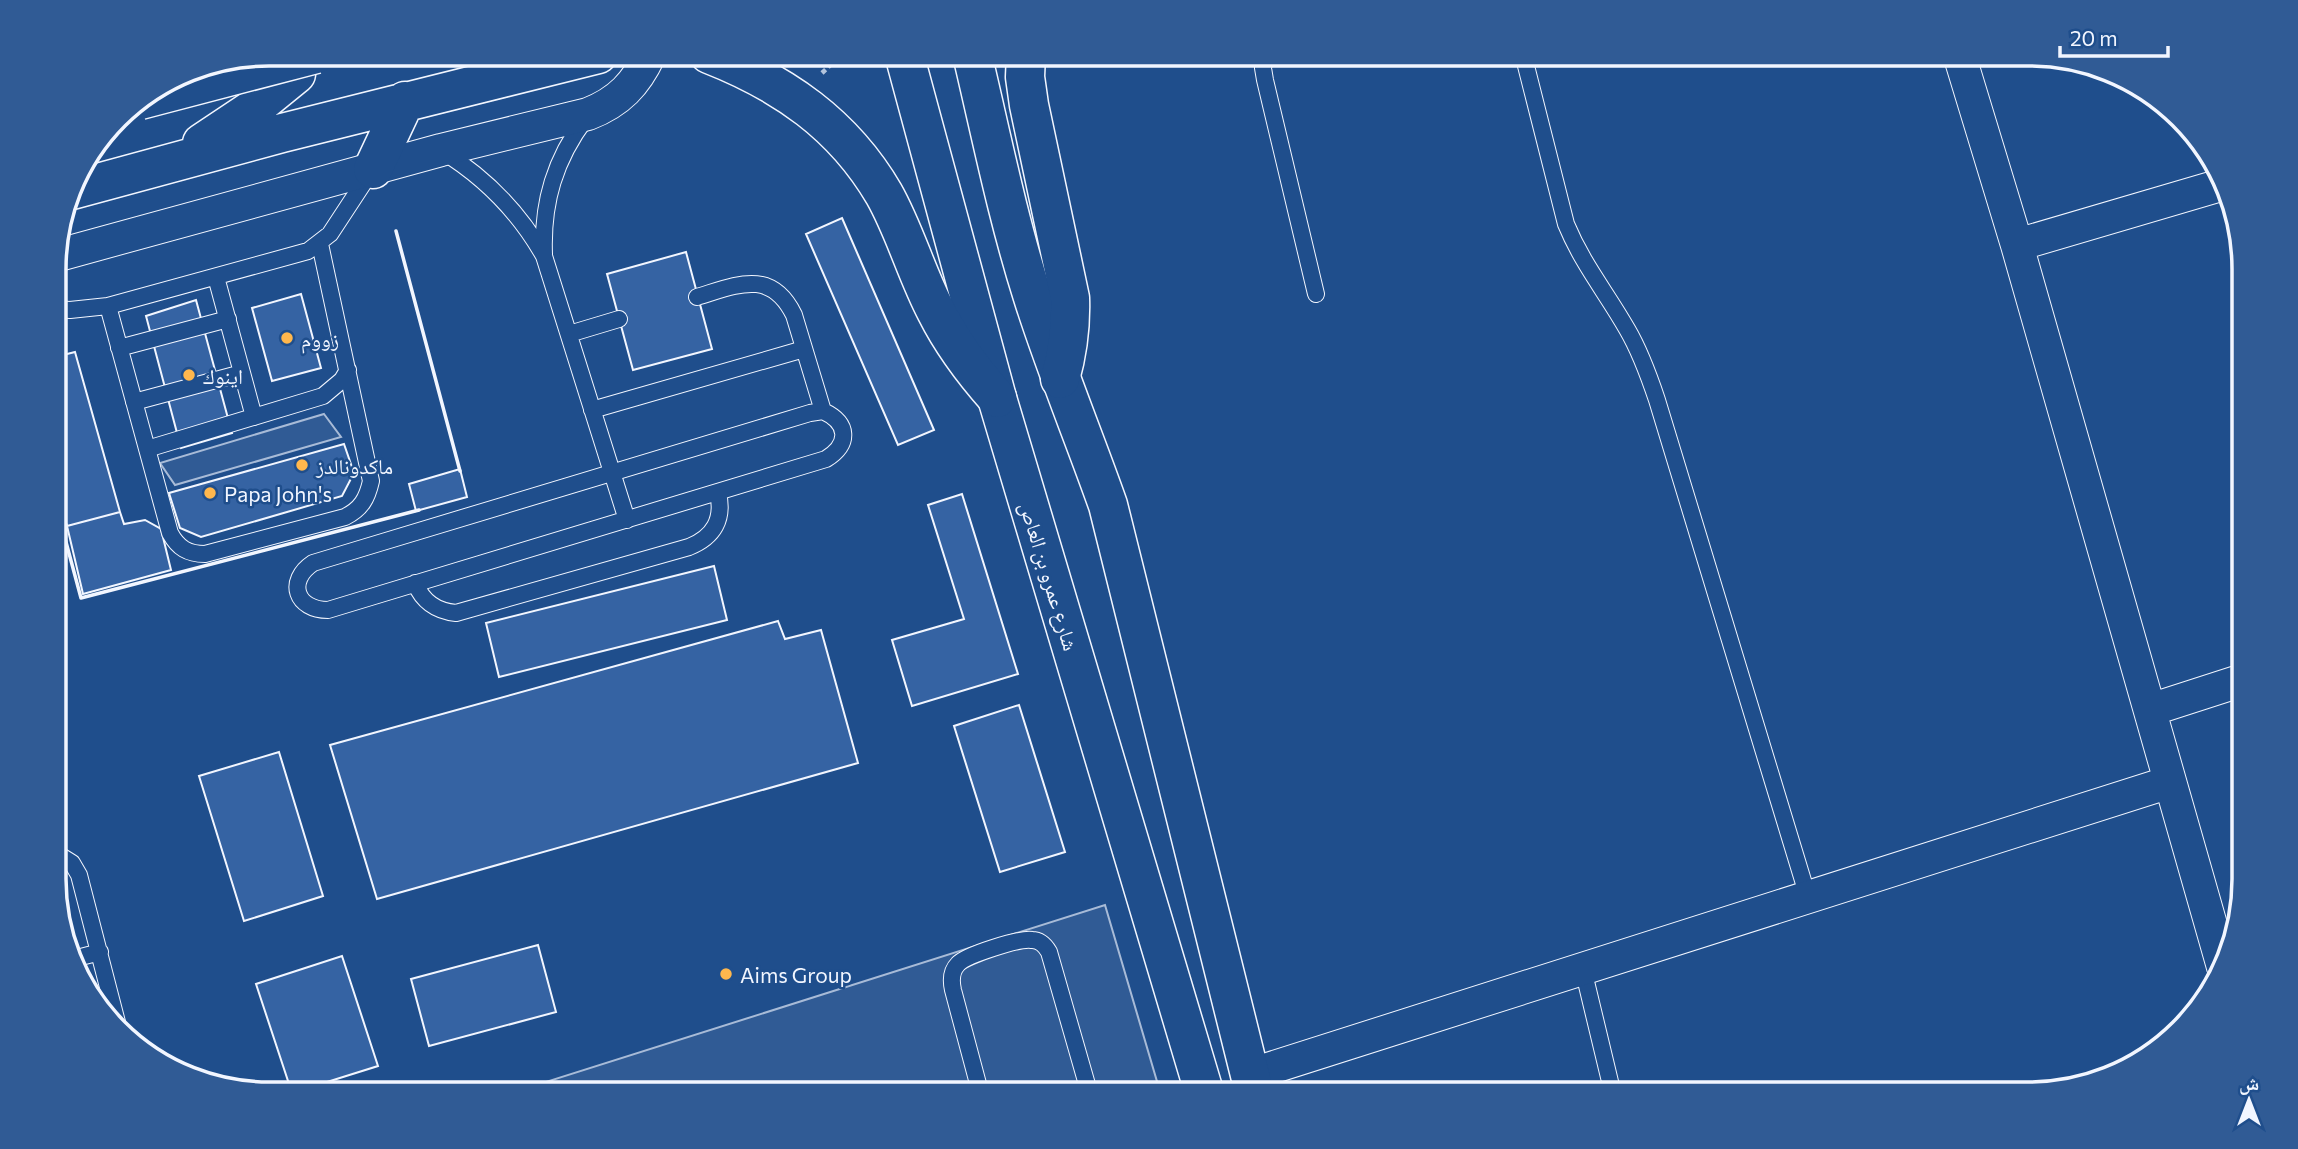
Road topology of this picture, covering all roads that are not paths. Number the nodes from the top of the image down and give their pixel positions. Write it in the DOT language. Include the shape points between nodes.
graph roads {
  1 [pos="1263,66"];
  2 [pos="1526,66"];
  3 [pos="1963,66"];
  4 [pos="292,67"];
  5 [pos="302,67"];
  6 [pos="545,67"];
  7 [pos="644,67"];
  8 [pos="742,67"];
  9 [pos="907,67"];
  10 [pos="975,67"];
  11 [pos="1025,67"];
  12 [pos="168,94"];
  13 [pos="405,101"];
  14 [pos="588,114"];
  15 [pos="441,150"];
  16 [pos="160,166"];
  17 [pos="373,169"];
  18 [pos="85,187"];
  19 [pos="2214,188"];
  20 [pos="320,244"];
  21 [pos="2017,245"];
  22 [pos="67,253"];
  23 [pos="544,256"];
  24 [pos="216,278"];
  25 [pos="1316,294"];
  26 [pos="698,297"];
  27 [pos="108,306"];
  28 [pos="67,310"];
  29 [pos="228,319"];
  30 [pos="619,319"];
  31 [pos="569,334"];
  32 [pos="119,348"];
  33 [pos="804,349"];
  34 [pos="348,370"];
  35 [pos="242,373"];
  36 [pos="1060,379"];
  37 [pos="997,398"];
  38 [pos="134,402"];
  39 [pos="592,410"];
  40 [pos="823,411"];
  41 [pos="254,417"];
  42 [pos="147,449"];
  43 [pos="612,471"];
  44 [pos="718,493"];
  45 [pos="627,520"];
  46 [pos="415,583"];
  47 [pos="2232,684"];
  48 [pos="2150,710"];
  49 [pos="2171,782"];
  50 [pos="66,859"];
  51 [pos="1808,897"];
  52 [pos="2219,951"];
  53 [pos="100,952"];
  54 [pos="82,957"];
  55 [pos="1583,969"];
  56 [pos="114,1010"];
  57 [pos="974,1082"];
  58 [pos="1086,1082"];
  59 [pos="1201,1082"];
  60 [pos="1251,1082"];
  61 [pos="1261,1082"];
  62 [pos="1610,1082"];
  1 -- 25 [label="lane"];
  2 -- 51 [label="lane" via="1566,224 1592,276 1629,331 1657,400"];
  3 -- 21 [label="street"];
  4 -- 12 [label="main road, bridge"];
  5 -- 16 [label="main road" via="253,109"];
  6 -- 13 [label="main road"];
  7 -- 14 [label="street" via="620,98"];
  8 -- 37 [label="main road" via="796,97 858,156 885,195 948,334"];
  9 -- 37 [label="main road, شارع عمرو بن العاص"];
  10 -- 36 [label="main road" via="1014,229"];
  11 -- 36 [label="main road" via="1029,105 1070,298 1067,353"];
  13 -- 16 [label="main road"];
  13 -- 17 [label="main road"];
  14 -- 15 [label="street"];
  14 -- 23 [label="lane" via="552,181"];
  15 -- 17 [label="street"];
  15 -- 23 [label="lane" via="500,196"];
  16 -- 18 [label="main road"];
  17 -- 20 [label="lane"];
  17 -- 22 [label="street"];
  19 -- 21 [label="street"];
  20 -- 24 [label="lane" via="296,256"];
  20 -- 34 [label="lane"];
  21 -- 48 [label="street"];
  23 -- 31 [label="lane"];
  24 -- 27 [label="lane"];
  24 -- 29 [label="lane"];
  26 -- 33 [label="lane" via="739,285 766,285 788,303"];
  27 -- 28 [label="lane"];
  27 -- 32 [label="lane"];
  29 -- 32 [label="lane"];
  29 -- 35 [label="lane"];
  30 -- 31 [label="lane"];
  31 -- 39 [label="lane"];
  32 -- 38 [label="lane"];
  33 -- 39 [label="lane"];
  33 -- 40 [label="lane"];
  34 -- 41 [label="lane" via="323,396"];
  34 -- 42 [label="lane" via="371,481 363,503 345,517 205,554 188,552 170,533"];
  35 -- 38 [label="lane"];
  35 -- 41 [label="lane"];
  36 -- 60 [label="main road" via="1115,531"];
  37 -- 59 [label="main road, شارع عمرو بن العاص"];
  38 -- 42 [label="lane"];
  39 -- 43 [label="lane"];
  40 -- 43 [label="lane"];
  40 -- 44 [label="lane" via="835,417 842,428 844,441 838,452"];
  41 -- 42 [label="lane"];
  43 -- 45 [label="lane"];
  43 -- 46 [label="lane" via="313,563 297,581 304,604 316,610"];
  44 -- 45 [label="lane"];
  44 -- 46 [label="lane" via="721,506 713,532 689,547 456,613 430,605"];
  45 -- 46 [label="lane"];
  47 -- 48 [label="street"];
  48 -- 49 [label="street"];
  49 -- 51 [label="street"];
  49 -- 52 [label="street"];
  50 -- 53 [label="lane" via="79,875"];
  51 -- 55 [label="street"];
  53 -- 54 [label="lane"];
  53 -- 56 [label="lane"];
  55 -- 61 [label="street"];
  55 -- 62 [label="lane"];
  57 -- 58 [label="lane" via="952,975 966,958 1028,939 1041,942 1049,952"];
}
